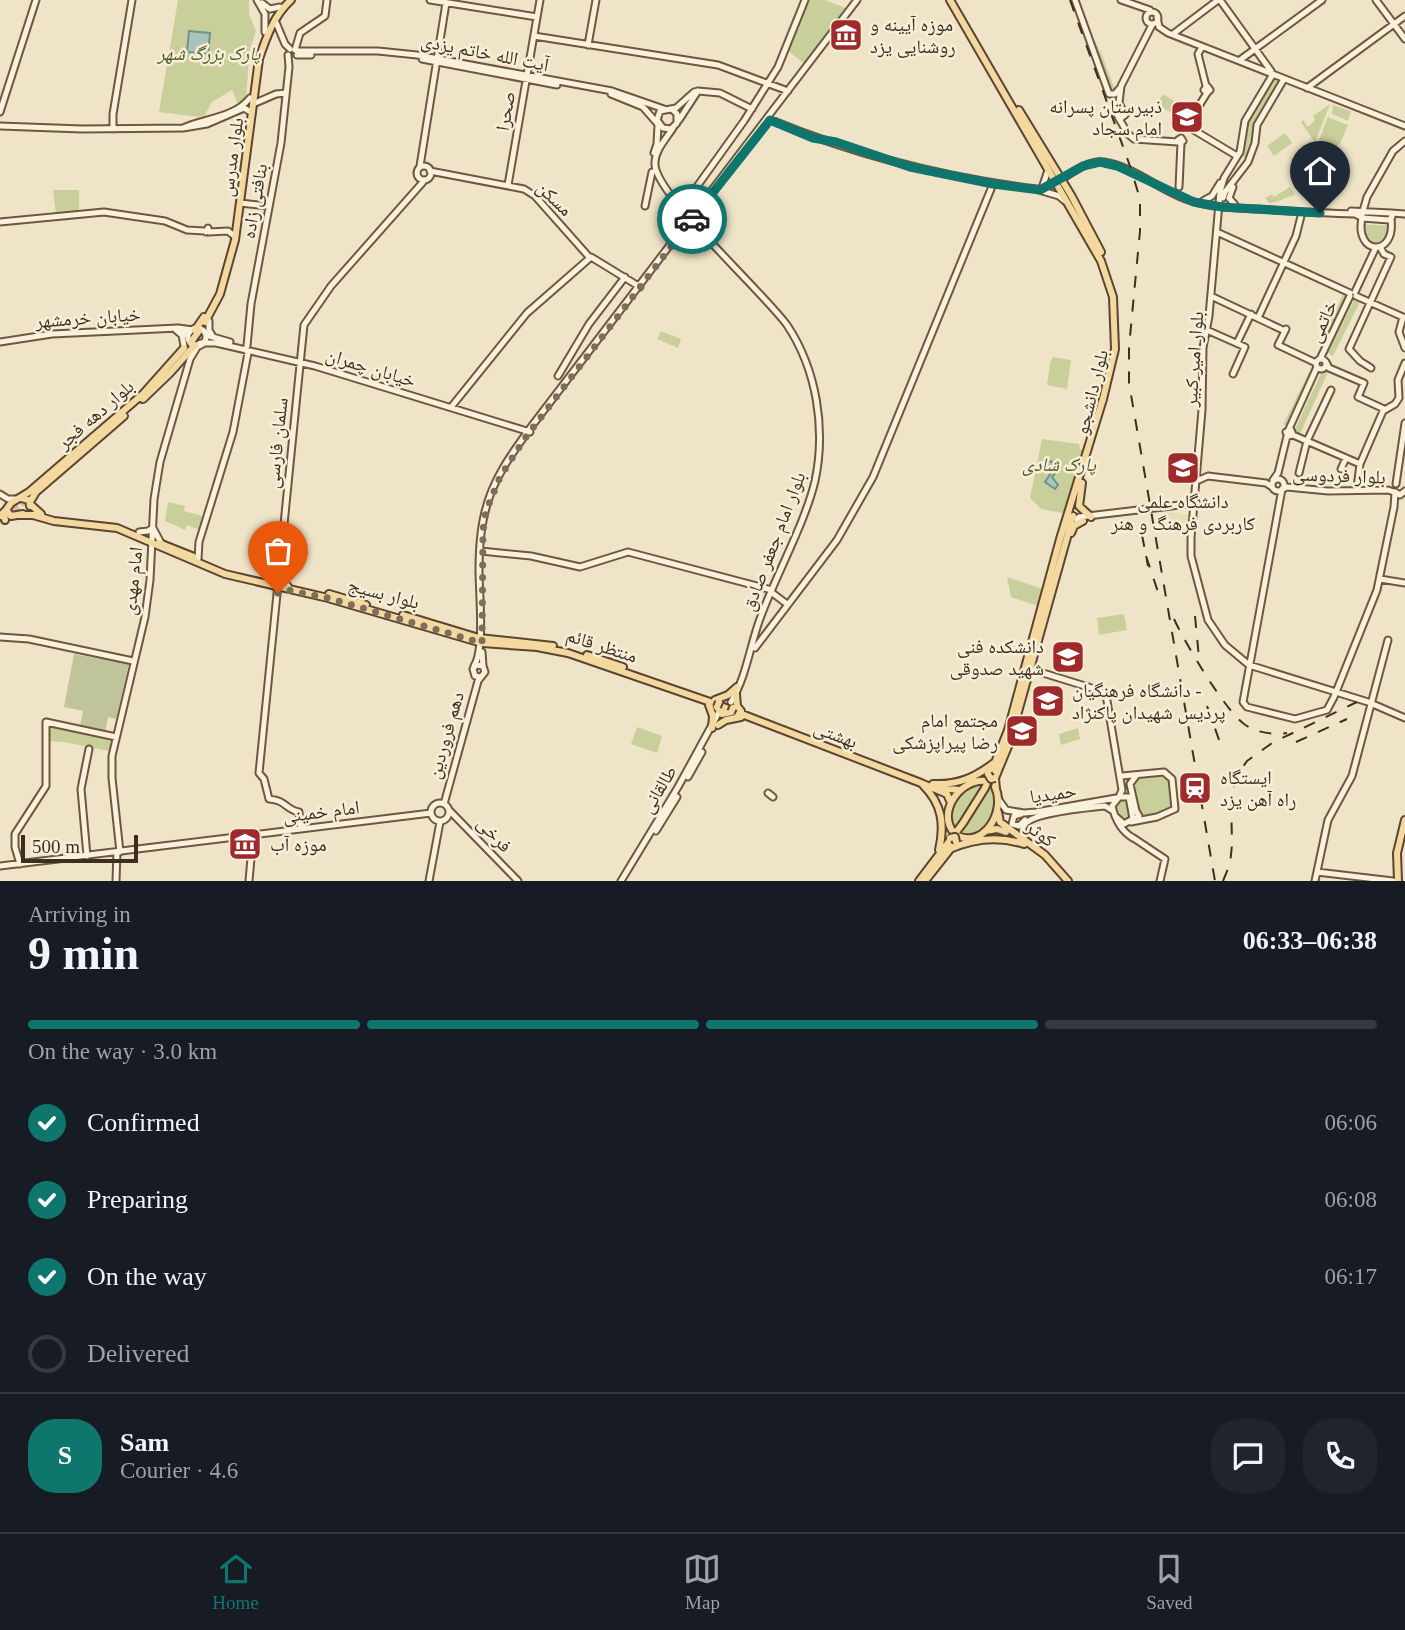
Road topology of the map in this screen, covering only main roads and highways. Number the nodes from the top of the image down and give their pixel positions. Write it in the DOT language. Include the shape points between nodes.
graph roads {
  1 [pos="35,0"];
  2 [pos="132,0"];
  3 [pos="259,0"];
  4 [pos="285,0"];
  5 [pos="291,0"];
  6 [pos="326,0"];
  7 [pos="430,0"];
  8 [pos="538,0"];
  9 [pos="596,0"];
  10 [pos="805,0"];
  11 [pos="858,0"];
  12 [pos="952,0"];
  13 [pos="1075,0"];
  14 [pos="1121,0"];
  15 [pos="1217,0"];
  16 [pos="1322,0"];
  17 [pos="1376,0"];
  18 [pos="446,2"];
  19 [pos="280,7"];
  20 [pos="265,10"];
  21 [pos="1147,10"];
  22 [pos="1405,16"];
  23 [pos="536,17"];
  24 [pos="1157,17"];
  25 [pos="275,20"];
  26 [pos="1394,24"];
  27 [pos="1152,25"];
  28 [pos="267,33"];
  29 [pos="1171,34"];
  30 [pos="534,36"];
  31 [pos="1405,39"];
  32 [pos="589,45"];
  33 [pos="1202,47"];
  34 [pos="1255,49"];
  35 [pos="295,53"];
  36 [pos="17,54"];
  37 [pos="438,60"];
  38 [pos="1240,60"];
  39 [pos="1273,74"];
  40 [pos="527,75"];
  41 [pos="1284,79"];
  42 [pos="1268,82"];
  43 [pos="769,83"];
  44 [pos="287,85"];
  45 [pos="1121,86"];
  46 [pos="1279,87"];
  47 [pos="1307,88"];
  48 [pos="698,91"];
  49 [pos="788,91"];
  50 [pos="281,94"];
  51 [pos="251,103"];
  52 [pos="0,104"];
  53 [pos="679,106"];
  54 [pos="649,107"];
  55 [pos="664,109"];
  56 [pos="672,109"];
  57 [pos="752,109"];
  58 [pos="685,111"];
  59 [pos="0,112"];
  60 [pos="773,120"];
  61 [pos="115,122"];
  62 [pos="658,124"];
  63 [pos="675,125"];
  64 [pos="1,126"];
  65 [pos="1405,126"];
  66 [pos="1191,127"];
  67 [pos="112,129"];
  68 [pos="125,129"];
  69 [pos="1181,141"];
  70 [pos="660,142"];
  71 [pos="1405,142"];
  72 [pos="1237,156"];
  73 [pos="423,166"];
  74 [pos="1244,169"];
  75 [pos="652,172"];
  76 [pos="1069,172"];
  77 [pos="430,174"];
  78 [pos="1056,177"];
  79 [pos="1224,178"];
  80 [pos="421,180"];
  81 [pos="657,183"];
  82 [pos="993,184"];
  83 [pos="508,185"];
  84 [pos="1041,188"];
  85 [pos="1177,189"];
  86 [pos="1222,192"];
  87 [pos="1203,201"];
  88 [pos="1067,202"];
  89 [pos="240,203"];
  90 [pos="1210,205"];
  91 [pos="1220,205"];
  92 [pos="269,206"];
  93 [pos="1232,206"];
  94 [pos="681,208"];
  95 [pos="698,209"];
  96 [pos="1366,210"];
  97 [pos="1302,212"];
  98 [pos="1405,216"];
  99 [pos="1219,217"];
  100 [pos="1391,217"];
  101 [pos="690,220"];
  102 [pos="0,222"];
  103 [pos="234,223"];
  104 [pos="682,229"];
  105 [pos="223,230"];
  106 [pos="701,233"];
  107 [pos="1219,233"];
  108 [pos="233,235"];
  109 [pos="677,237"];
  110 [pos="1375,247"];
  111 [pos="591,258"];
  112 [pos="1215,262"];
  113 [pos="228,263"];
  114 [pos="1283,263"];
  115 [pos="625,277"];
  116 [pos="639,286"];
  117 [pos="1353,294"];
  118 [pos="1213,296"];
  119 [pos="1370,302"];
  120 [pos="1251,314"];
  121 [pos="1258,318"];
  122 [pos="1404,318"];
  123 [pos="176,328"];
  124 [pos="1209,331"];
  125 [pos="195,337"];
  126 [pos="213,340"];
  127 [pos="0,342"];
  128 [pos="1237,343"];
  129 [pos="247,347"];
  130 [pos="1405,348"];
  131 [pos="300,352"];
  132 [pos="289,359"];
  133 [pos="300,362"];
  134 [pos="1405,363"];
  135 [pos="310,364"];
  136 [pos="1321,364"];
  137 [pos="1371,368"];
  138 [pos="299,373"];
  139 [pos="1233,374"];
  140 [pos="558,376"];
  141 [pos="1331,390"];
  142 [pos="141,397"];
  143 [pos="1104,403"];
  144 [pos="452,406"];
  145 [pos="1384,409"];
  146 [pos="1405,423"];
  147 [pos="528,430"];
  148 [pos="1290,433"];
  149 [pos="1201,436"];
  150 [pos="1307,441"];
  151 [pos="1405,446"];
  152 [pos="1346,457"];
  153 [pos="1360,464"];
  154 [pos="1200,467"];
  155 [pos="1341,469"];
  156 [pos="1298,473"];
  157 [pos="1199,480"];
  158 [pos="1082,483"];
  159 [pos="1278,485"];
  160 [pos="1357,488"];
  161 [pos="1399,488"];
  162 [pos="0,495"];
  163 [pos="1196,495"];
  164 [pos="20,498"];
  165 [pos="31,498"];
  166 [pos="8,499"];
  167 [pos="490,499"];
  168 [pos="1196,503"];
  169 [pos="1186,505"];
  170 [pos="3,514"];
  171 [pos="37,514"];
  172 [pos="16,516"];
  173 [pos="1195,516"];
  174 [pos="1091,517"];
  175 [pos="1083,521"];
  176 [pos="153,528"];
  177 [pos="140,535"];
  178 [pos="152,542"];
  179 [pos="161,543"];
  180 [pos="1062,547"];
  181 [pos="167,551"];
  182 [pos="481,551"];
  183 [pos="151,553"];
  184 [pos="189,558"];
  185 [pos="198,559"];
  186 [pos="240,576"];
  187 [pos="279,576"];
  188 [pos="1380,579"];
  189 [pos="1405,583"];
  190 [pos="268,584"];
  191 [pos="288,588"];
  192 [pos="278,589"];
  193 [pos="769,591"];
  194 [pos="787,604"];
  195 [pos="480,630"];
  196 [pos="0,637"];
  197 [pos="1388,640"];
  198 [pos="481,642"];
  199 [pos="755,648"];
  200 [pos="133,661"];
  201 [pos="1249,664"];
  202 [pos="474,666"];
  203 [pos="484,666"];
  204 [pos="1030,669"];
  205 [pos="477,676"];
  206 [pos="1337,690"];
  207 [pos="1372,702"];
  208 [pos="724,707"];
  209 [pos="1405,716"];
  210 [pos="1010,731"];
  211 [pos="789,732"];
  212 [pos="116,737"];
  213 [pos="1115,747"];
  214 [pos="89,749"];
  215 [pos="994,763"];
  216 [pos="1122,778"];
  217 [pos="1134,778"];
  218 [pos="990,781"];
  219 [pos="921,783"];
  220 [pos="933,784"];
  221 [pos="959,790"];
  222 [pos="948,792"];
  223 [pos="1118,797"];
  224 [pos="1129,797"];
  225 [pos="999,800"];
  226 [pos="951,803"];
  227 [pos="1106,803"];
  228 [pos="443,804"];
  229 [pos="998,812"];
  230 [pos="431,813"];
  231 [pos="449,813"];
  232 [pos="1024,813"];
  233 [pos="1114,814"];
  234 [pos="1035,817"];
  235 [pos="1133,819"];
  236 [pos="1147,819"];
  237 [pos="1405,820"];
  238 [pos="440,822"];
  239 [pos="117,825"];
  240 [pos="999,826"];
  241 [pos="1405,828"];
  242 [pos="301,829"];
  243 [pos="985,831"];
  244 [pos="253,835"];
  245 [pos="955,836"];
  246 [pos="1133,838"];
  247 [pos="1025,843"];
  248 [pos="16,849"];
  249 [pos="950,849"];
  250 [pos="939,850"];
  251 [pos="119,851"];
  252 [pos="87,855"];
  253 [pos="20,864"];
  254 [pos="13,865"];
  255 [pos="0,866"];
  256 [pos="928,871"];
  257 [pos="1317,872"];
  258 [pos="1398,880"];
  259 [pos="116,881"];
  260 [pos="249,881"];
  261 [pos="429,881"];
  262 [pos="517,881"];
  263 [pos="623,881"];
  264 [pos="921,881"];
  265 [pos="1066,881"];
  266 [pos="1160,881"];
  267 [pos="1315,881"];
  1 -- 36 [label="main road"];
  2 -- 61 [label="main road"];
  3 -- 20 [label="main road"];
  4 -- 19 [label="main road, بلوار مدرس"];
  5 -- 25 [label="main road, بلوار مدرس"];
  6 -- 35 [label="main road" via="325,16 300,33"];
  7 -- 18 [label="main road"];
  8 -- 23 [label="main road, صحرا"];
  9 -- 32 [label="main road"];
  10 -- 43 [label="main road"];
  11 -- 49 [label="main road"];
  11 -- 60 [label="main road"];
  12 -- 78 [label="main road, بلوار دانشجو"];
  13 -- 45 [label="main road" via="1110,94"];
  14 -- 21 [label="main road"];
  15 -- 29 [label="main road"];
  15 -- 34 [label="main road"];
  16 -- 34 [label="main road"];
  17 -- 26 [label="main road"];
  18 -- 23 [label="main road"];
  18 -- 37 [label="main road"];
  19 -- 20 [label="main road"];
  19 -- 28 [label="main road, بلوار مدرس"];
  20 -- 28 [label="main road"];
  21 -- 24 [label="main road"];
  21 -- 27 [label="main road"];
  22 -- 26 [label="main road"];
  23 -- 30 [label="main road, صحرا"];
  23 -- 40 [label="main road"];
  24 -- 27 [label="main road"];
  24 -- 29 [label="main road" via="1159,27"];
  25 -- 28 [label="main road, بلوار مدرس"];
  25 -- 35 [label="main road"];
  26 -- 31 [label="main road"];
  26 -- 47 [label="main road"];
  27 -- 33 [label="main road"];
  27 -- 45 [label="main road"];
  28 -- 35 [label="main road" via="276,34"];
  28 -- 51 [label="main road, بلوار مدرس" via="253,68"];
  29 -- 38 [label="main road"];
  30 -- 32 [label="main road"];
  30 -- 40 [label="main road, صحرا"];
  32 -- 43 [label="main road" via="718,65"];
  33 -- 39 [label="main road"];
  33 -- 66 [label="main road" via="1198,54 1206,90 1188,122"];
  34 -- 38 [label="main road"];
  34 -- 39 [label="main road"];
  35 -- 37 [label="main road, آیت الله خاتم یزدی" via="349,52"];
  35 -- 44 [label="main road, بنافتی زاده"];
  36 -- 52 [label="main road"];
  36 -- 59 [label="main road"];
  37 -- 40 [label="main road, آیت الله خاتم یزدی"];
  37 -- 73 [label="main road"];
  38 -- 39 [label="main road"];
  39 -- 41 [label="main road"];
  39 -- 42 [label="main road"];
  40 -- 54 [label="main road, آیت الله خاتم یزدی"];
  40 -- 83 [label="main road, صحرا"];
  41 -- 46 [label="main road"];
  41 -- 47 [label="main road"];
  42 -- 46 [label="main road"];
  42 -- 72 [label="main road" via="1245,121"];
  43 -- 49 [label="main road"];
  43 -- 57 [label="main road"];
  44 -- 50 [label="main road, بنافتی زاده"];
  44 -- 50 [label="main road"];
  45 -- 69 [label="main road" via="1119,103 1114,106 1130,136"];
  46 -- 74 [label="main road" via="1257,125"];
  47 -- 65 [label="main road"];
  48 -- 53 [label="main road"];
  48 -- 57 [label="main road" via="720,93"];
  48 -- 58 [label="main road"];
  49 -- 95 [label="main road"];
  50 -- 51 [label="main road"];
  50 -- 92 [label="main road, بنافتی زاده" via="279,155"];
  51 -- 68 [label="main road" via="183,128"];
  51 -- 89 [label="main road, بلوار مدرس"];
  51 -- 103 [label="main road, بلوار مدرس"];
  53 -- 56 [label="main road"];
  53 -- 58 [label="main road"];
  54 -- 55 [label="main road, آیت الله خاتم یزدی"];
  54 -- 62 [label="main road"];
  55 -- 56 [label="main road"];
  55 -- 62 [label="main road" via="657,115"];
  56 -- 63 [label="main road" via="677,114"];
  57 -- 94 [label="main road"];
  58 -- 63 [label="main road"];
  60 -- 82 [label="main road" via="813,138 910,167"];
  60 -- 95 [label="main road"];
  61 -- 67 [label="main road"];
  61 -- 67 [label="main road"];
  61 -- 68 [label="main road"];
  62 -- 63 [label="main road" via="665,129"];
  62 -- 70 [label="main road"];
  63 -- 70 [label="main road"];
  64 -- 67 [label="main road"];
  66 -- 69 [label="main road"];
  66 -- 72 [label="main road"];
  67 -- 68 [label="main road"];
  69 -- 85 [label="main road"];
  70 -- 75 [label="main road"];
  70 -- 94 [label="main road" via="656,174"];
  71 -- 96 [label="main road" via="1392,155"];
  72 -- 79 [label="main road"];
  73 -- 77 [label="main road"];
  73 -- 80 [label="main road"];
  74 -- 86 [label="main road"];
  74 -- 93 [label="main road" via="1229,194"];
  75 -- 81 [label="main road"];
  75 -- 81 [label="main road" via="647,205 652,183"];
  76 -- 78 [label="main road"];
  76 -- 78 [label="main road" via="1066,179"];
  76 -- 85 [label="main road" via="1088,161 1106,159"];
  76 -- 90 [label="main road" via="1105,162 1188,200"];
  77 -- 80 [label="main road, سلمان فارسی"];
  77 -- 83 [label="main road, مسکن"];
  78 -- 84 [label="main road"];
  78 -- 84 [label="main road"];
  78 -- 88 [label="main road, بلوار دانشجو"];
  78 -- 143 [label="main road, بلوار دانشجو" via="1102,253 1117,296 1120,338"];
  79 -- 86 [label="main road, بلوار امیر کبیر"];
  79 -- 87 [label="main road"];
  80 -- 131 [label="main road, سلمان فارسی" via="314,307 303,325"];
  81 -- 94 [label="main road"];
  82 -- 84 [label="main road"];
  82 -- 194 [label="main road" via="873,477 837,540"];
  83 -- 111 [label="main road, مسکن" via="535,197"];
  84 -- 88 [label="main road"];
  85 -- 87 [label="main road"];
  86 -- 91 [label="main road, بلوار امیر کبیر"];
  87 -- 91 [label="main road"];
  88 -- 143 [label="main road, بلوار دانشجو" via="1101,261 1112,297 1116,338"];
  89 -- 92 [label="main road"];
  89 -- 113 [label="main road, بلوار مدرس"];
  90 -- 91 [label="main road"];
  90 -- 99 [label="main road"];
  91 -- 93 [label="main road"];
  91 -- 99 [label="main road, بلوار امیر کبیر"];
  92 -- 129 [label="main road, بنافتی زاده"];
  93 -- 96 [label="main road"];
  93 -- 97 [label="main road"];
  93 -- 99 [label="main road"];
  94 -- 95 [label="main road"];
  94 -- 101 [label="main road, بلوار امام جعفر صادق"];
  94 -- 104 [label="main road"];
  95 -- 101 [label="main road"];
  95 -- 106 [label="main road"];
  96 -- 97 [label="main road" via="1355,214"];
  96 -- 100 [label="main road"];
  96 -- 100 [label="main road"];
  96 -- 110 [label="main road" via="1360,235"];
  97 -- 114 [label="main road"];
  98 -- 100 [label="main road"];
  99 -- 107 [label="main road, بلوار امیر کبیر"];
  99 -- 112 [label="main road, بلوار امیر کبیر"];
  100 -- 110 [label="main road, خاتمی" via="1388,242"];
  101 -- 104 [label="main road"];
  101 -- 106 [label="main road, بلوار امام جعفر صادق"];
  101 -- 109 [label="main road"];
  102 -- 105 [label="main road" via="104,212 188,229"];
  103 -- 105 [label="main road"];
  103 -- 108 [label="main road, بلوار مدرس"];
  104 -- 116 [label="main road"];
  105 -- 108 [label="main road"];
  106 -- 109 [label="main road"];
  106 -- 193 [label="main road, بلوار امام جعفر صادق" via="779,315 797,340 814,389 820,428 815,482"];
  107 -- 112 [label="main road, بلوار امیر کبیر"];
  107 -- 114 [label="main road"];
  108 -- 113 [label="main road, بلوار مدرس"];
  109 -- 116 [label="main road"];
  110 -- 117 [label="main road, خاتمی"];
  110 -- 119 [label="main road" via="1391,257"];
  111 -- 115 [label="main road, مسکن"];
  111 -- 144 [label="main road" via="527,313"];
  112 -- 118 [label="main road, بلوار امیر کبیر"];
  112 -- 149 [label="main road, بلوار امیر کبیر" via="1203,355"];
  113 -- 125 [label="main road" via="225,286"];
  114 -- 117 [label="main road"];
  114 -- 121 [label="main road"];
  115 -- 116 [label="main road, مسکن"];
  115 -- 140 [label="main road"];
  116 -- 147 [label="main road"];
  117 -- 119 [label="main road"];
  117 -- 136 [label="main road, خاتمی"];
  118 -- 120 [label="main road"];
  118 -- 124 [label="main road, بلوار امیر کبیر"];
  119 -- 122 [label="main road"];
  119 -- 137 [label="main road" via="1349,349"];
  120 -- 121 [label="main road"];
  120 -- 128 [label="main road"];
  121 -- 136 [label="main road" via="1285,330 1278,345"];
  122 -- 130 [label="main road" via="1399,332"];
  123 -- 125 [label="main road, خیابان خرمشهر"];
  123 -- 125 [label="main road" via="182,335"];
  123 -- 127 [label="main road, خیابان خرمشهر" via="52,334"];
  124 -- 128 [label="main road"];
  124 -- 149 [label="main road, بلوار امیر کبیر"];
  125 -- 126 [label="main road, خیابان چمران"];
  125 -- 126 [label="main road, خیابان چمران"];
  125 -- 126 [label="main road" via="209,330"];
  125 -- 142 [label="main road"];
  125 -- 142 [label="main road" via="164,380"];
  125 -- 176 [label="main road, امام مهدی" via="160,462"];
  126 -- 129 [label="main road, خیابان چمران"];
  128 -- 139 [label="main road" via="1245,347"];
  129 -- 132 [label="main road, خیابان چمران"];
  129 -- 185 [label="main road, بنافتی زاده" via="233,432 199,542"];
  131 -- 132 [label="main road"];
  131 -- 133 [label="main road, سلمان فارسی"];
  131 -- 135 [label="main road"];
  132 -- 133 [label="main road, خیابان چمران"];
  132 -- 138 [label="main road"];
  133 -- 135 [label="main road, خیابان چمران"];
  133 -- 138 [label="main road, سلمان فارسی"];
  134 -- 145 [label="main road" via="1398,380 1399,398"];
  135 -- 138 [label="main road"];
  135 -- 144 [label="main road, خیابان چمران"];
  135 -- 147 [label="main road, خیابان چمران"];
  136 -- 145 [label="main road" via="1364,383 1358,397"];
  136 -- 148 [label="main road, خاتمی"];
  138 -- 187 [label="main road, سلمان فارسی"];
  141 -- 150 [label="main road"];
  142 -- 165 [label="main road, بلوار دهه فجر"];
  143 -- 158 [label="main road, بلوار دانشجو"];
  143 -- 180 [label="main road, بلوار دانشجو"];
  144 -- 147 [label="main road, خیابان چمران"];
  145 -- 153 [label="main road"];
  146 -- 161 [label="main road"];
  147 -- 167 [label="main road" via="498,476"];
  148 -- 150 [label="main road"];
  148 -- 159 [label="main road, خاتمی"];
  149 -- 154 [label="main road, بلوار امیر کبیر"];
  149 -- 163 [label="main road, بلوار امیر کبیر"];
  150 -- 152 [label="main road"];
  150 -- 156 [label="main road"];
  151 -- 161 [label="main road"];
  152 -- 153 [label="main road"];
  152 -- 155 [label="main road"];
  153 -- 160 [label="main road"];
  154 -- 157 [label="main road, بلوار امیر کبیر"];
  154 -- 159 [label="main road, بلوار فردوسی" via="1208,473"];
  157 -- 159 [label="main road, بلوار فردوسی" via="1208,476"];
  157 -- 168 [label="main road, بلوار امیر کبیر"];
  158 -- 174 [label="main road" via="1079,506"];
  158 -- 180 [label="main road, بلوار دانشجو"];
  159 -- 160 [label="main road, بلوار فردوسی"];
  159 -- 161 [label="main road, بلوار فردوسی" via="1328,491"];
  159 -- 201 [label="main road" via="1280,502"];
  160 -- 161 [label="main road, بلوار فردوسی"];
  161 -- 188 [label="main road"];
  162 -- 166 [label="main road"];
  162 -- 170 [label="main road"];
  163 -- 168 [label="main road, بلوار امیر کبیر"];
  163 -- 169 [label="main road"];
  164 -- 165 [label="main road, بلوار دهه فجر"];
  164 -- 166 [label="main road"];
  164 -- 170 [label="main road, بلوار دهه فجر"];
  165 -- 171 [label="main road"];
  165 -- 172 [label="main road" via="28,509"];
  166 -- 170 [label="main road"];
  167 -- 182 [label="main road"];
  167 -- 195 [label="main road" via="480,544"];
  168 -- 169 [label="main road"];
  168 -- 173 [label="main road, بلوار امیر کبیر"];
  169 -- 173 [label="main road"];
  169 -- 174 [label="main road"];
  169 -- 175 [label="main road"];
  170 -- 172 [label="main road"];
  171 -- 172 [label="main road"];
  171 -- 177 [label="main road"];
  173 -- 201 [label="main road, بلوار امیر کبیر" via="1191,556 1206,615 1222,642"];
  174 -- 175 [label="main road" via="1077,519"];
  175 -- 180 [label="main road" via="1074,526"];
  176 -- 177 [label="main road"];
  176 -- 178 [label="main road, امام مهدی"];
  176 -- 179 [label="main road"];
  177 -- 178 [label="main road"];
  177 -- 183 [label="main road"];
  178 -- 179 [label="main road"];
  178 -- 181 [label="main road"];
  178 -- 183 [label="main road, امام مهدی"];
  179 -- 184 [label="main road"];
  180 -- 204 [label="main road, بلوار دانشجو"];
  180 -- 210 [label="main road, بلوار دانشجو"];
  181 -- 183 [label="main road"];
  181 -- 184 [label="main road"];
  182 -- 193 [label="main road" via="580,567 628,552"];
  182 -- 195 [label="main road"];
  183 -- 200 [label="main road, امام مهدی" via="145,617"];
  184 -- 185 [label="main road"];
  184 -- 186 [label="main road"];
  185 -- 186 [label="main road"];
  186 -- 190 [label="main road, بلوار بسیج"];
  187 -- 190 [label="main road"];
  187 -- 191 [label="main road"];
  187 -- 192 [label="main road, سلمان فارسی"];
  188 -- 189 [label="main road"];
  188 -- 206 [label="main road"];
  190 -- 192 [label="main road, بلوار بسیج"];
  190 -- 192 [label="main road"];
  191 -- 192 [label="main road, بلوار بسیج"];
  191 -- 192 [label="main road"];
  191 -- 198 [label="main road, بلوار بسیج"];
  192 -- 242 [label="main road, سلمان فارسی" via="259,774 269,799 299,812"];
  193 -- 194 [label="main road"];
  193 -- 208 [label="main road, بلوار امام جعفر صادق"];
  194 -- 199 [label="main road"];
  195 -- 198 [label="main road"];
  195 -- 198 [label="main road"];
  196 -- 200 [label="main road"];
  197 -- 207 [label="main road"];
  198 -- 202 [label="main road"];
  198 -- 203 [label="main road"];
  198 -- 208 [label="main road, منتظر قائم" via="568,653"];
  200 -- 212 [label="main road, امام مهدی"];
  201 -- 206 [label="main road"];
  201 -- 206 [label="main road" via="1245,706 1297,719 1329,709"];
  202 -- 203 [label="main road"];
  202 -- 205 [label="main road"];
  203 -- 205 [label="main road" via="485,674"];
  204 -- 210 [label="main road, بلوار دانشجو"];
  204 -- 213 [label="main road" via="1103,692"];
  205 -- 228 [label="main road, دهم فروردین"];
  206 -- 207 [label="main road"];
  207 -- 209 [label="main road"];
  207 -- 257 [label="main road" via="1352,776 1328,820"];
  208 -- 211 [label="main road, بهشتی"];
  208 -- 211 [label="main road"];
  208 -- 263 [label="main road, طالقانی"];
  210 -- 215 [label="main road"];
  210 -- 218 [label="main road, بلوار دانشجو"];
  210 -- 256 [label="main road" via="985,788"];
  210 -- 256 [label="main road" via="974,810"];
  211 -- 219 [label="main road, بهشتی"];
  211 -- 220 [label="main road, بهشتی"];
  212 -- 239 [label="main road, امام مهدی" via="111,766"];
  212 -- 248 [label="main road" via="46,722 45,788 15,834"];
  213 -- 216 [label="main road"];
  213 -- 223 [label="main road" via="1122,790"];
  214 -- 252 [label="main road" via="81,789"];
  215 -- 218 [label="main road"];
  215 -- 220 [label="main road" via="962,782"];
  216 -- 217 [label="main road"];
  216 -- 224 [label="main road"];
  217 -- 235 [label="main road" via="1130,786 1136,811"];
  217 -- 236 [label="main road" via="1164,772 1172,779 1175,809"];
  218 -- 221 [label="main road" via="968,783"];
  218 -- 225 [label="main road"];
  219 -- 222 [label="main road, بهشتی"];
  219 -- 250 [label="main road" via="936,799 941,814"];
  220 -- 222 [label="main road, بهشتی"];
  221 -- 222 [label="main road, بهشتی"];
  221 -- 226 [label="main road"];
  222 -- 226 [label="main road"];
  223 -- 224 [label="main road, حمیدیا"];
  223 -- 227 [label="main road, حمیدیا"];
  223 -- 233 [label="main road" via="1112,803"];
  224 -- 235 [label="main road"];
  225 -- 229 [label="main road"];
  225 -- 232 [label="main road, حمیدیا" via="1006,810"];
  226 -- 245 [label="main road" via="948,817"];
  227 -- 232 [label="main road, حمیدیا"];
  227 -- 233 [label="main road, حمیدیا"];
  227 -- 234 [label="main road, حمیدیا"];
  228 -- 230 [label="main road" via="434,805"];
  228 -- 231 [label="main road"];
  229 -- 240 [label="main road, کوثر"];
  229 -- 243 [label="main road"];
  230 -- 238 [label="main road"];
  230 -- 242 [label="main road, امام خمینی"];
  231 -- 238 [label="main road"];
  231 -- 262 [label="main road, فرخی"];
  232 -- 234 [label="main road" via="1014,816 1014,826"];
  233 -- 235 [label="main road" via="1121,823"];
  233 -- 246 [label="main road" via="1121,829"];
  234 -- 247 [label="main road, حمیدیا" via="1023,828"];
  235 -- 236 [label="main road"];
  235 -- 236 [label="main road"];
  235 -- 246 [label="main road" via="1125,829"];
  237 -- 258 [label="main road" via="1397,847"];
  238 -- 261 [label="main road"];
  239 -- 251 [label="main road, امام مهدی"];
  239 -- 251 [label="main road, امام مهدی"];
  240 -- 243 [label="main road, کوثر"];
  240 -- 247 [label="main road, کوثر"];
  241 -- 258 [label="main road"];
  242 -- 244 [label="main road, امام خمینی"];
  243 -- 245 [label="main road" via="976,837"];
  244 -- 251 [label="main road, امام خمینی"];
  244 -- 260 [label="main road"];
  245 -- 249 [label="main road"];
  245 -- 250 [label="main road"];
  246 -- 266 [label="main road" via="1165,859"];
  247 -- 249 [label="main road" via="993,838"];
  247 -- 265 [label="main road, کوثر"];
  248 -- 253 [label="main road"];
  248 -- 254 [label="main road"];
  249 -- 264 [label="main road"];
  250 -- 264 [label="main road"];
  251 -- 252 [label="main road, امام خمینی"];
  251 -- 259 [label="main road, امام مهدی"];
  252 -- 253 [label="main road, امام خمینی"];
  253 -- 254 [label="main road, امام خمینی"];
  254 -- 255 [label="main road, امام خمینی"];
  256 -- 264 [label="main road"];
  257 -- 258 [label="main road"];
  257 -- 267 [label="main road"];
}
